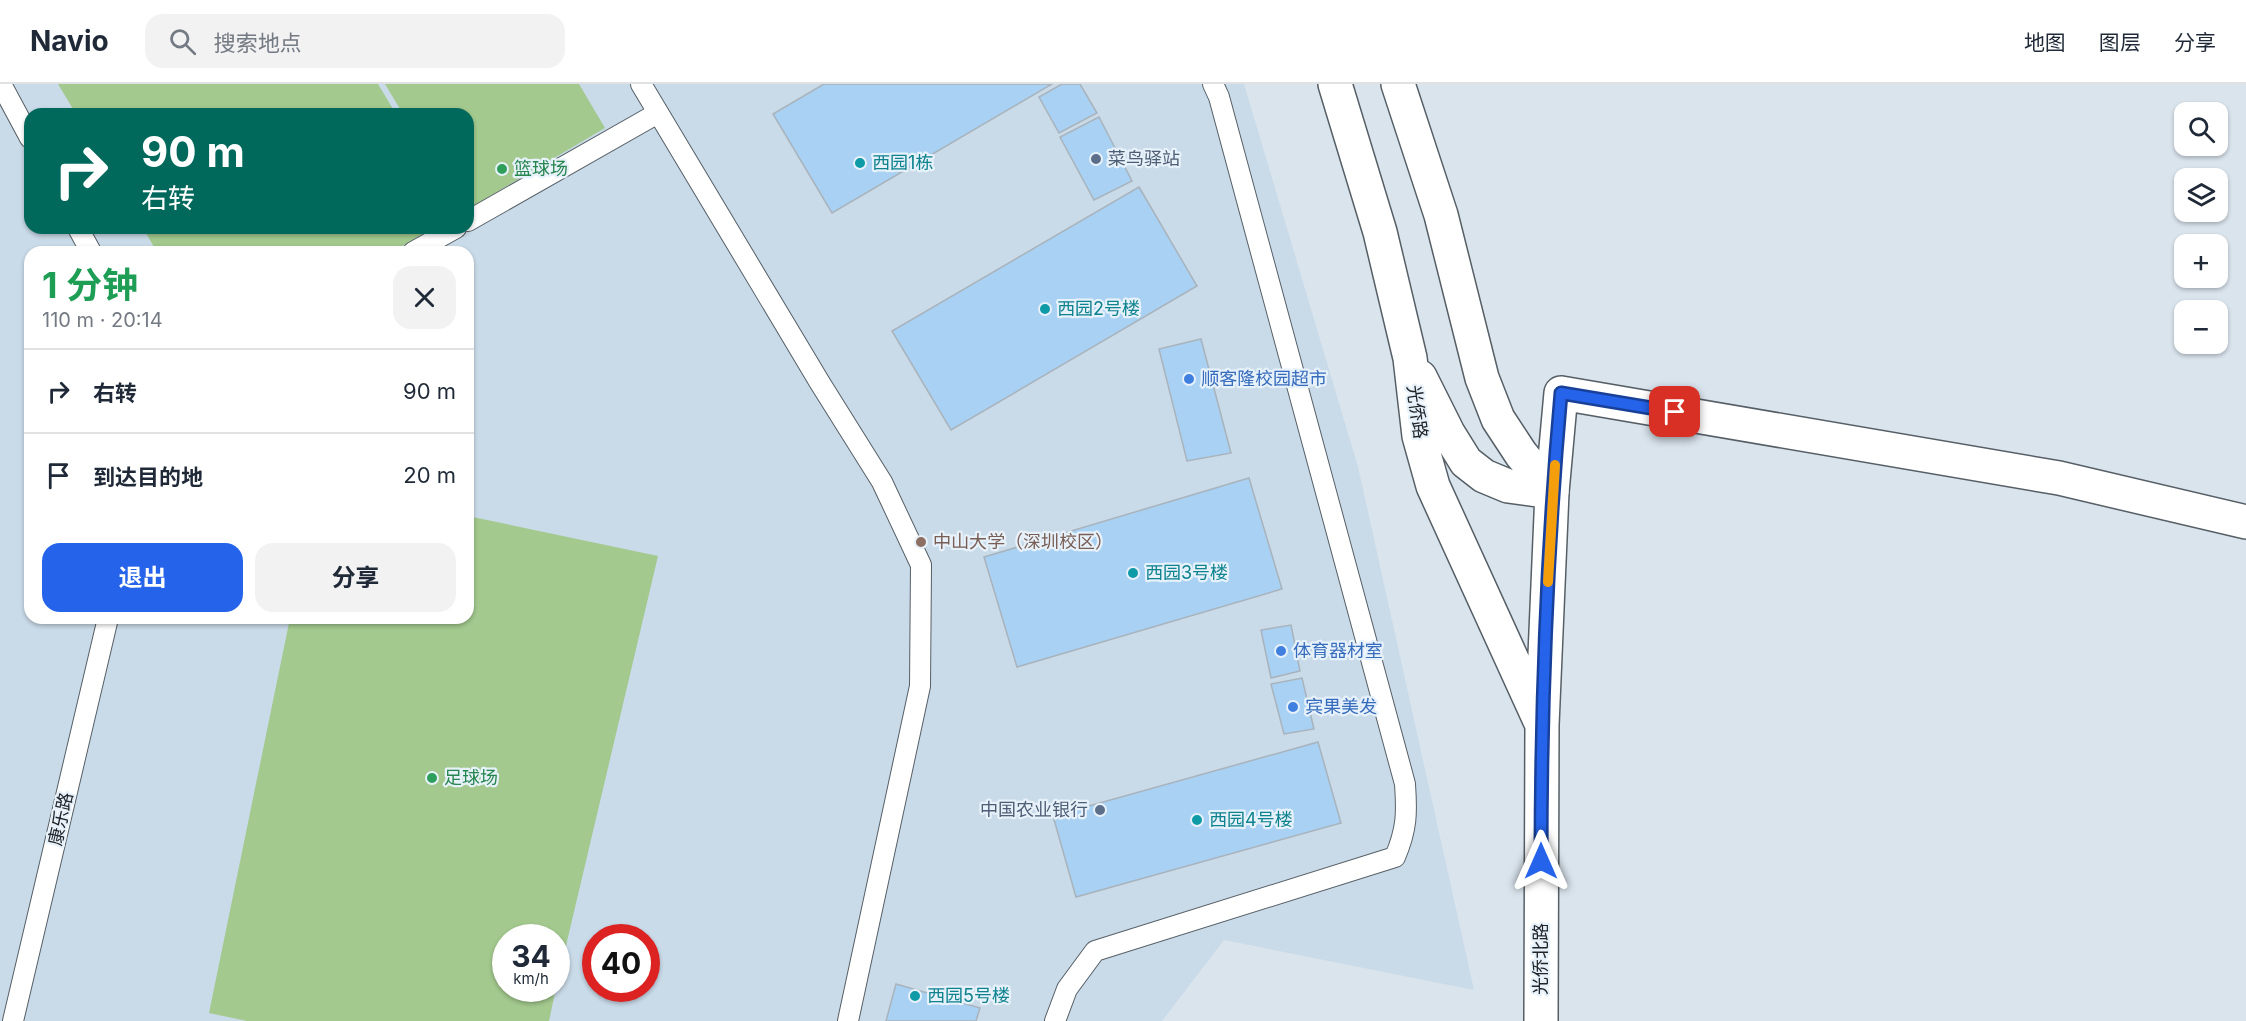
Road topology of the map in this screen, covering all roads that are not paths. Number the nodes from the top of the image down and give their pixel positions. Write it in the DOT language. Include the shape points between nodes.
graph roads {
  1 [pos="1,84"];
  2 [pos="640,84"];
  3 [pos="1213,84"];
  4 [pos="1398,84"];
  5 [pos="1343,86"];
  6 [pos="658,113"];
  7 [pos="24,127"];
  8 [pos="474,218"];
  9 [pos="445,234"];
  10 [pos="424,246"];
  11 [pos="1410,358"];
  12 [pos="1552,492"];
  13 [pos="2246,522"];
  14 [pos="107,624"];
  15 [pos="1542,725"];
  16 [pos="13,1021"];
  17 [pos="848,1021"];
  18 [pos="1055,1021"];
  19 [pos="1541,1021"];
  1 -- 7 [label="lane"];
  2 -- 6 [label="lane"];
  3 -- 18 [label="lane" via="1406,784 1407,819 1395,857 1095,951 1067,989"];
  4 -- 12 [label="street" via="1441,214 1482,378 1498,419"];
  5 -- 11 [label="street, 光侨路"];
  6 -- 8 [label="lane"];
  6 -- 17 [label="lane" via="882,482 921,565 920,686"];
  9 -- 10 [label="lane"];
  11 -- 12 [label="street" via="1466,462 1484,476 1508,486"];
  11 -- 15 [label="street, 光侨路" via="1419,436 1433,486"];
  12 -- 13 [label="street, 光侨北路" via="1561,393 2059,478"];
  12 -- 15 [label="street, 光侨北路"];
  14 -- 16 [label="lane, 康乐路"];
  15 -- 19 [label="street, 光侨北路"];
}
